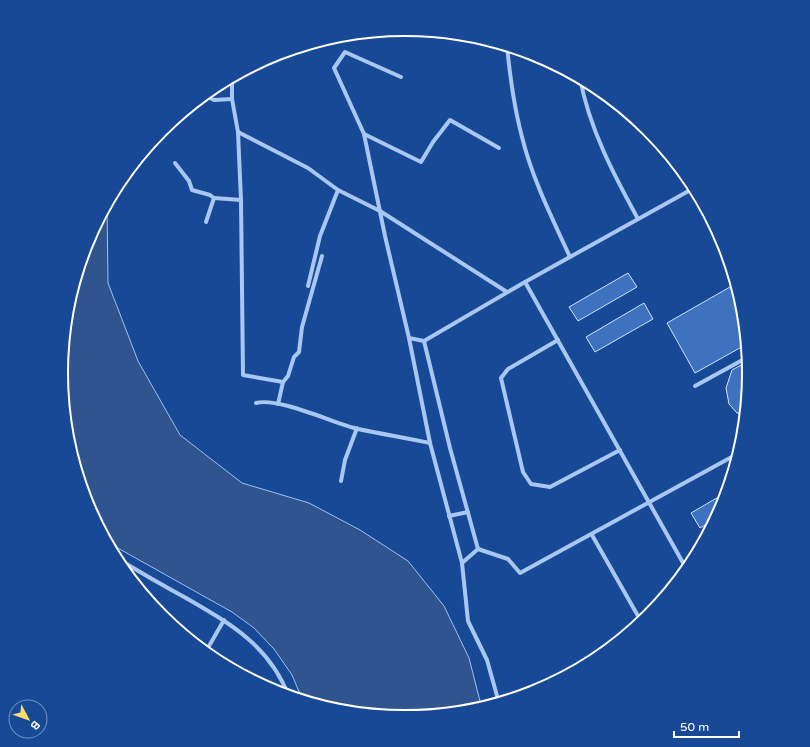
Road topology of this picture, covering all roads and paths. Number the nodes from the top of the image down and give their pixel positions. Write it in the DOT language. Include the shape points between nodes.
graph roads {
  1 [pos="508,52"];
  2 [pos="401,77"];
  3 [pos="232,84"];
  4 [pos="582,86"];
  5 [pos="210,98"];
  6 [pos="232,99"];
  7 [pos="238,132"];
  8 [pos="364,134"];
  9 [pos="499,148"];
  10 [pos="175,163"];
  11 [pos="338,190"];
  12 [pos="689,191"];
  13 [pos="214,198"];
  14 [pos="241,200"];
  15 [pos="380,211"];
  16 [pos="638,219"];
  17 [pos="206,222"];
  18 [pos="322,256"];
  19 [pos="570,257"];
  20 [pos="525,282"];
  21 [pos="308,286"];
  22 [pos="507,292"];
  23 [pos="409,338"];
  24 [pos="558,340"];
  25 [pos="424,341"];
  26 [pos="742,360"];
  27 [pos="283,382"];
  28 [pos="695,386"];
  29 [pos="256,403"];
  30 [pos="278,404"];
  31 [pos="357,428"];
  32 [pos="430,443"];
  33 [pos="620,450"];
  34 [pos="732,457"];
  35 [pos="341,481"];
  36 [pos="650,503"];
  37 [pos="468,512"];
  38 [pos="449,516"];
  39 [pos="592,535"];
  40 [pos="478,549"];
  41 [pos="462,563"];
  42 [pos="126,564"];
  43 [pos="684,564"];
  44 [pos="639,617"];
  45 [pos="224,620"];
  46 [pos="208,647"];
  47 [pos="287,689"];
  48 [pos="497,697"];
  1 -- 19 [label="street" via="511,88 522,138 548,209"];
  2 -- 8 [label="street" via="345,52 338,61 334,68"];
  3 -- 6 [label="street"];
  4 -- 16 [label="street" via="593,124"];
  5 -- 6 [label="street"];
  6 -- 7 [label="street"];
  7 -- 11 [label="street" via="308,168"];
  7 -- 14 [label="street"];
  8 -- 9 [label="street" via="421,162 450,120"];
  8 -- 15 [label="street"];
  10 -- 13 [label="street" via="189,181 192,190"];
  11 -- 15 [label="street"];
  11 -- 21 [label="street" via="320,236"];
  12 -- 16 [label="street"];
  13 -- 14 [label="street"];
  13 -- 17 [label="street"];
  14 -- 27 [label="street" via="243,375"];
  15 -- 22 [label="street"];
  15 -- 23 [label="street"];
  16 -- 19 [label="street"];
  18 -- 27 [label="street" via="302,328 299,352 294,357 288,376"];
  19 -- 20 [label="street"];
  20 -- 22 [label="street"];
  20 -- 24 [label="street"];
  22 -- 25 [label="street"];
  23 -- 25 [label="street"];
  23 -- 32 [label="street"];
  24 -- 33 [label="street"];
  24 -- 33 [label="street" via="508,369 501,378 523,472 531,484 550,487"];
  25 -- 37 [label="street"];
  26 -- 28 [label="street"];
  27 -- 30 [label="street"];
  29 -- 30 [label="street" via="263,401"];
  30 -- 31 [label="street"];
  31 -- 32 [label="street"];
  31 -- 35 [label="street" via="345,460"];
  32 -- 38 [label="street"];
  33 -- 36 [label="street"];
  34 -- 36 [label="street"];
  36 -- 39 [label="street"];
  36 -- 43 [label="street"];
  37 -- 38 [label="street"];
  37 -- 40 [label="street"];
  38 -- 41 [label="street"];
  39 -- 40 [label="street" via="520,573 508,559"];
  39 -- 44 [label="street"];
  40 -- 41 [label="street"];
  41 -- 48 [label="street" via="468,621 487,660"];
  42 -- 45 [label="street"];
  45 -- 46 [label="street"];
  45 -- 47 [label="street" via="248,637 266,655"];
}
